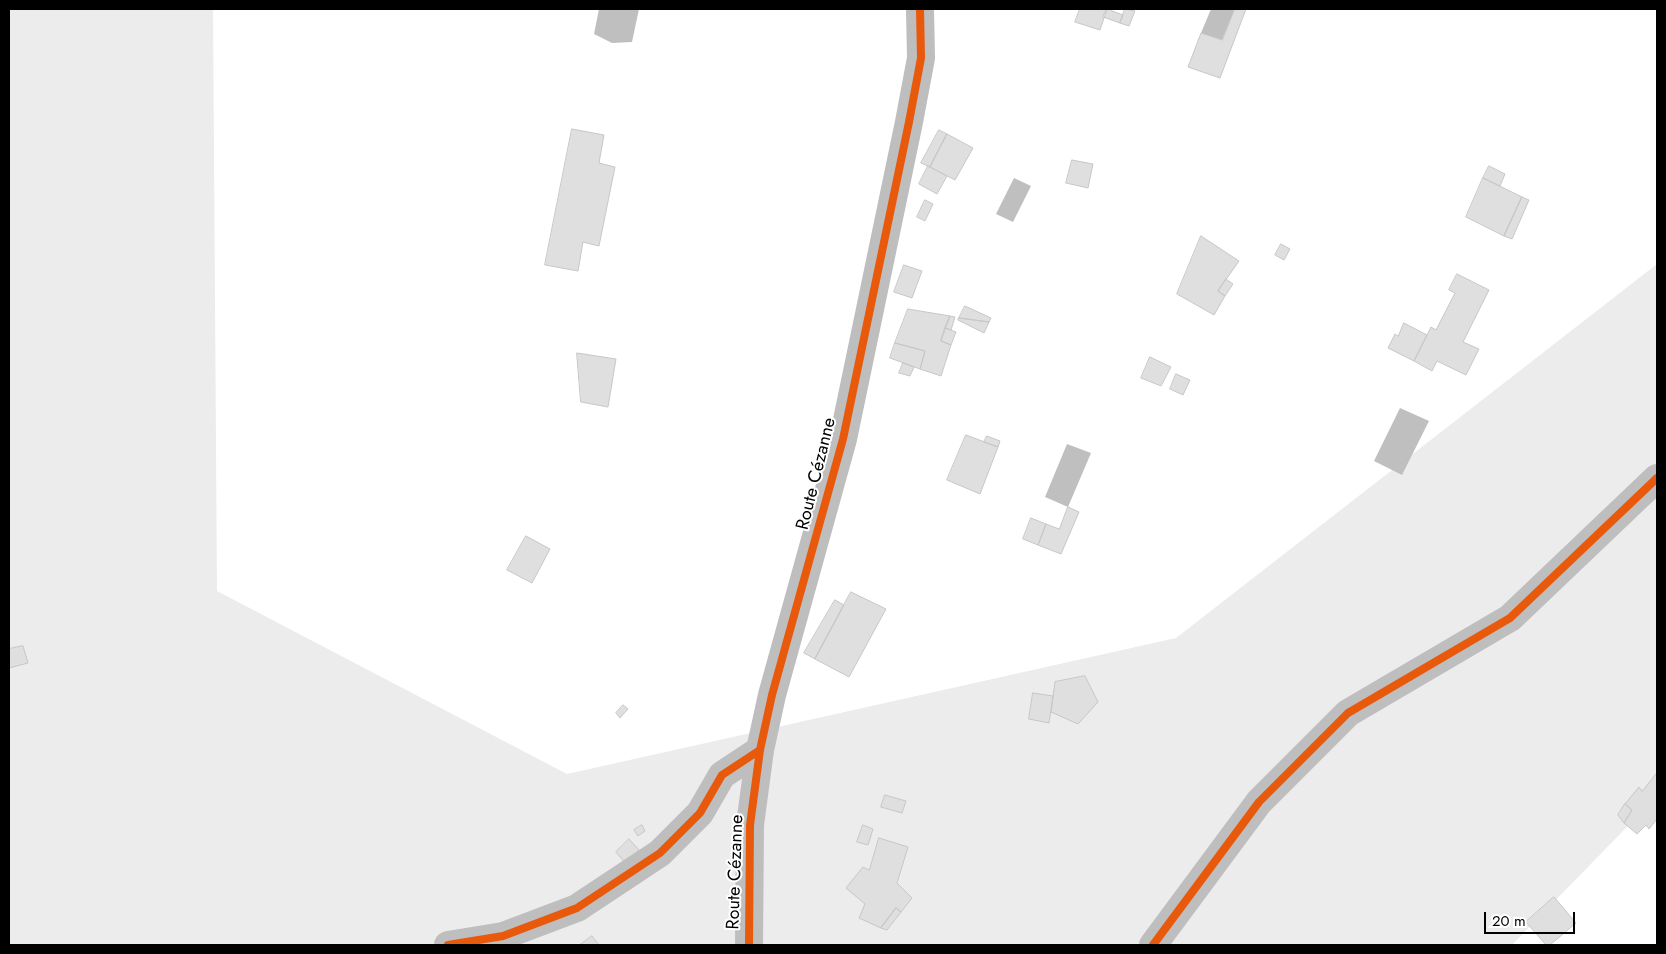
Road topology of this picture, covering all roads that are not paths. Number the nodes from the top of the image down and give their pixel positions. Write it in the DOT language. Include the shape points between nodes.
graph roads {
  1 [pos="920,9"];
  2 [pos="1657,478"];
  3 [pos="760,750"];
  4 [pos="448,945"];
  5 [pos="749,945"];
  6 [pos="1153,945"];
  1 -- 3 [label="street, Route Cézanne" via="920,58 911,113 843,439 772,695"];
  2 -- 6 [label="street" via="1510,618 1348,713 1258,802"];
  3 -- 4 [label="street" via="722,775 700,813 660,853 577,908 503,936"];
  3 -- 5 [label="street, Route Cézanne" via="750,825"];
}
